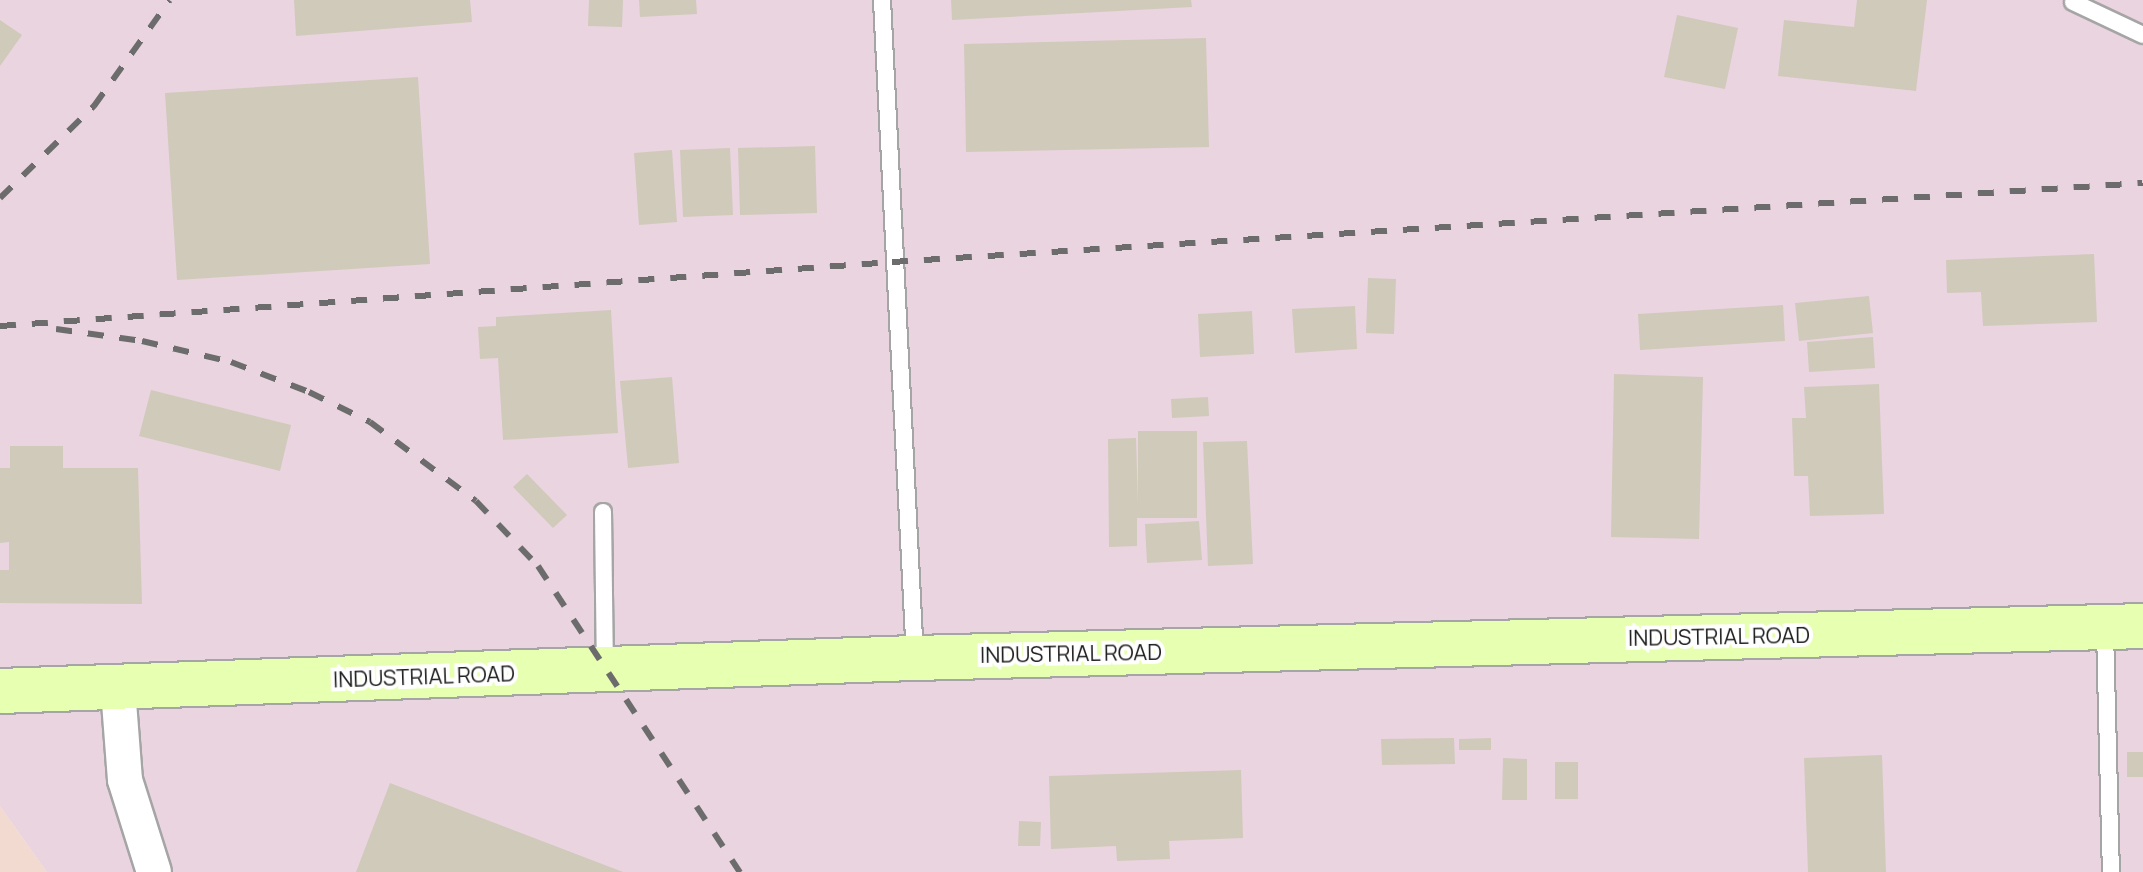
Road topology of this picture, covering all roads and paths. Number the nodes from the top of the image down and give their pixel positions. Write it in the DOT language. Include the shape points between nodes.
graph roads {
  1 [pos="882,0"];
  2 [pos="2073,2"];
  3 [pos="2143,35"];
  4 [pos="603,512"];
  5 [pos="2124,627"];
  6 [pos="915,658"];
  7 [pos="605,670"];
  8 [pos="118,689"];
  9 [pos="0,691"];
  10 [pos="154,872"];
  11 [pos="2111,872"];
  1 -- 6 [label="lane"];
  2 -- 3 [label="lane"];
  4 -- 7 [label="lane"];
  5 -- 6 [label="street, INDUSTRIAL ROAD"];
  5 -- 11 [label="lane"];
  6 -- 7 [label="street, INDUSTRIAL ROAD"];
  7 -- 8 [label="street, INDUSTRIAL ROAD"];
  8 -- 9 [label="street, INDUSTRIAL ROAD"];
  8 -- 10 [label="street" via="125,780"];
}
